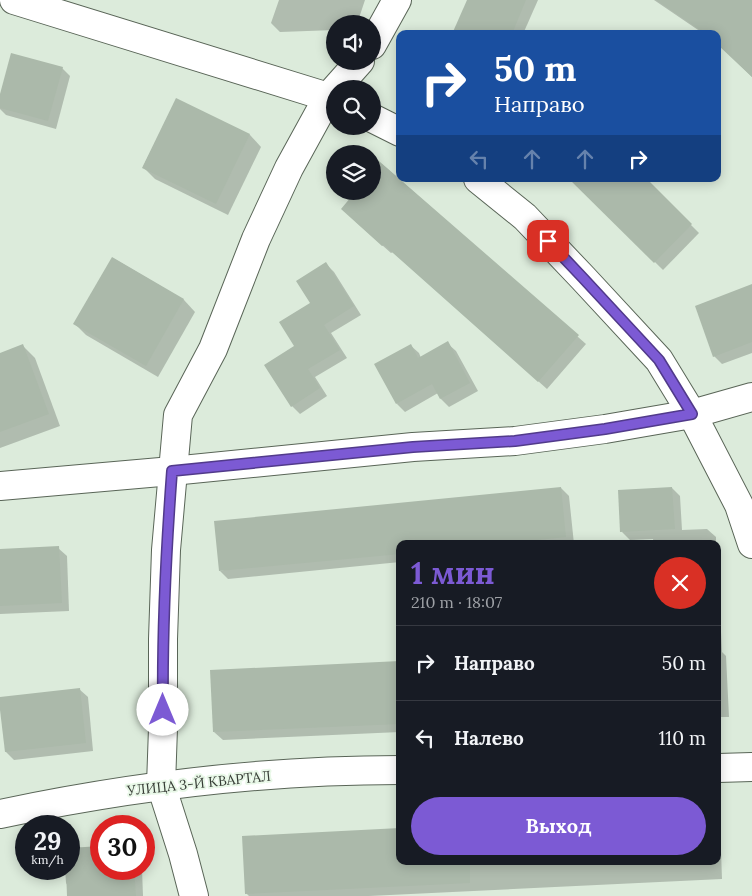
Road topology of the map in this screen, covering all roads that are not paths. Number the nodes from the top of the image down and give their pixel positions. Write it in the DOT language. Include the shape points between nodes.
graph roads {
  1 [pos="14,0"];
  2 [pos="397,0"];
  3 [pos="381,29"];
  4 [pos="353,70"];
  5 [pos="345,80"];
  6 [pos="326,96"];
  7 [pos="326,106"];
  8 [pos="381,122"];
  9 [pos="396,130"];
  10 [pos="482,182"];
  11 [pos="752,396"];
  12 [pos="692,414"];
  13 [pos="172,471"];
  14 [pos="0,486"];
  15 [pos="752,544"];
  16 [pos="752,767"];
  17 [pos="721,768"];
  18 [pos="396,770"];
  19 [pos="161,785"];
  20 [pos="0,814"];
  21 [pos="194,896"];
  1 -- 6 [label="street"];
  2 -- 3 [label="street"];
  4 -- 5 [label="street"];
  7 -- 13 [label="street" via="289,168 256,239 213,348 178,415"];
  8 -- 9 [label="street"];
  10 -- 12 [label="street" via="525,217 659,360"];
  11 -- 12 [label="street"];
  12 -- 13 [label="street" via="515,441 413,447"];
  12 -- 15 [label="street" via="739,505"];
  13 -- 14 [label="street"];
  13 -- 19 [label="street" via="162,639"];
  16 -- 17 [label="street"];
  18 -- 19 [label="street, УЛИЦА 3-Й КВАРТАЛ" via="247,776"];
  19 -- 20 [label="street, УЛИЦА 3-Й КВАРТАЛ"];
  19 -- 21 [label="street"];
}
